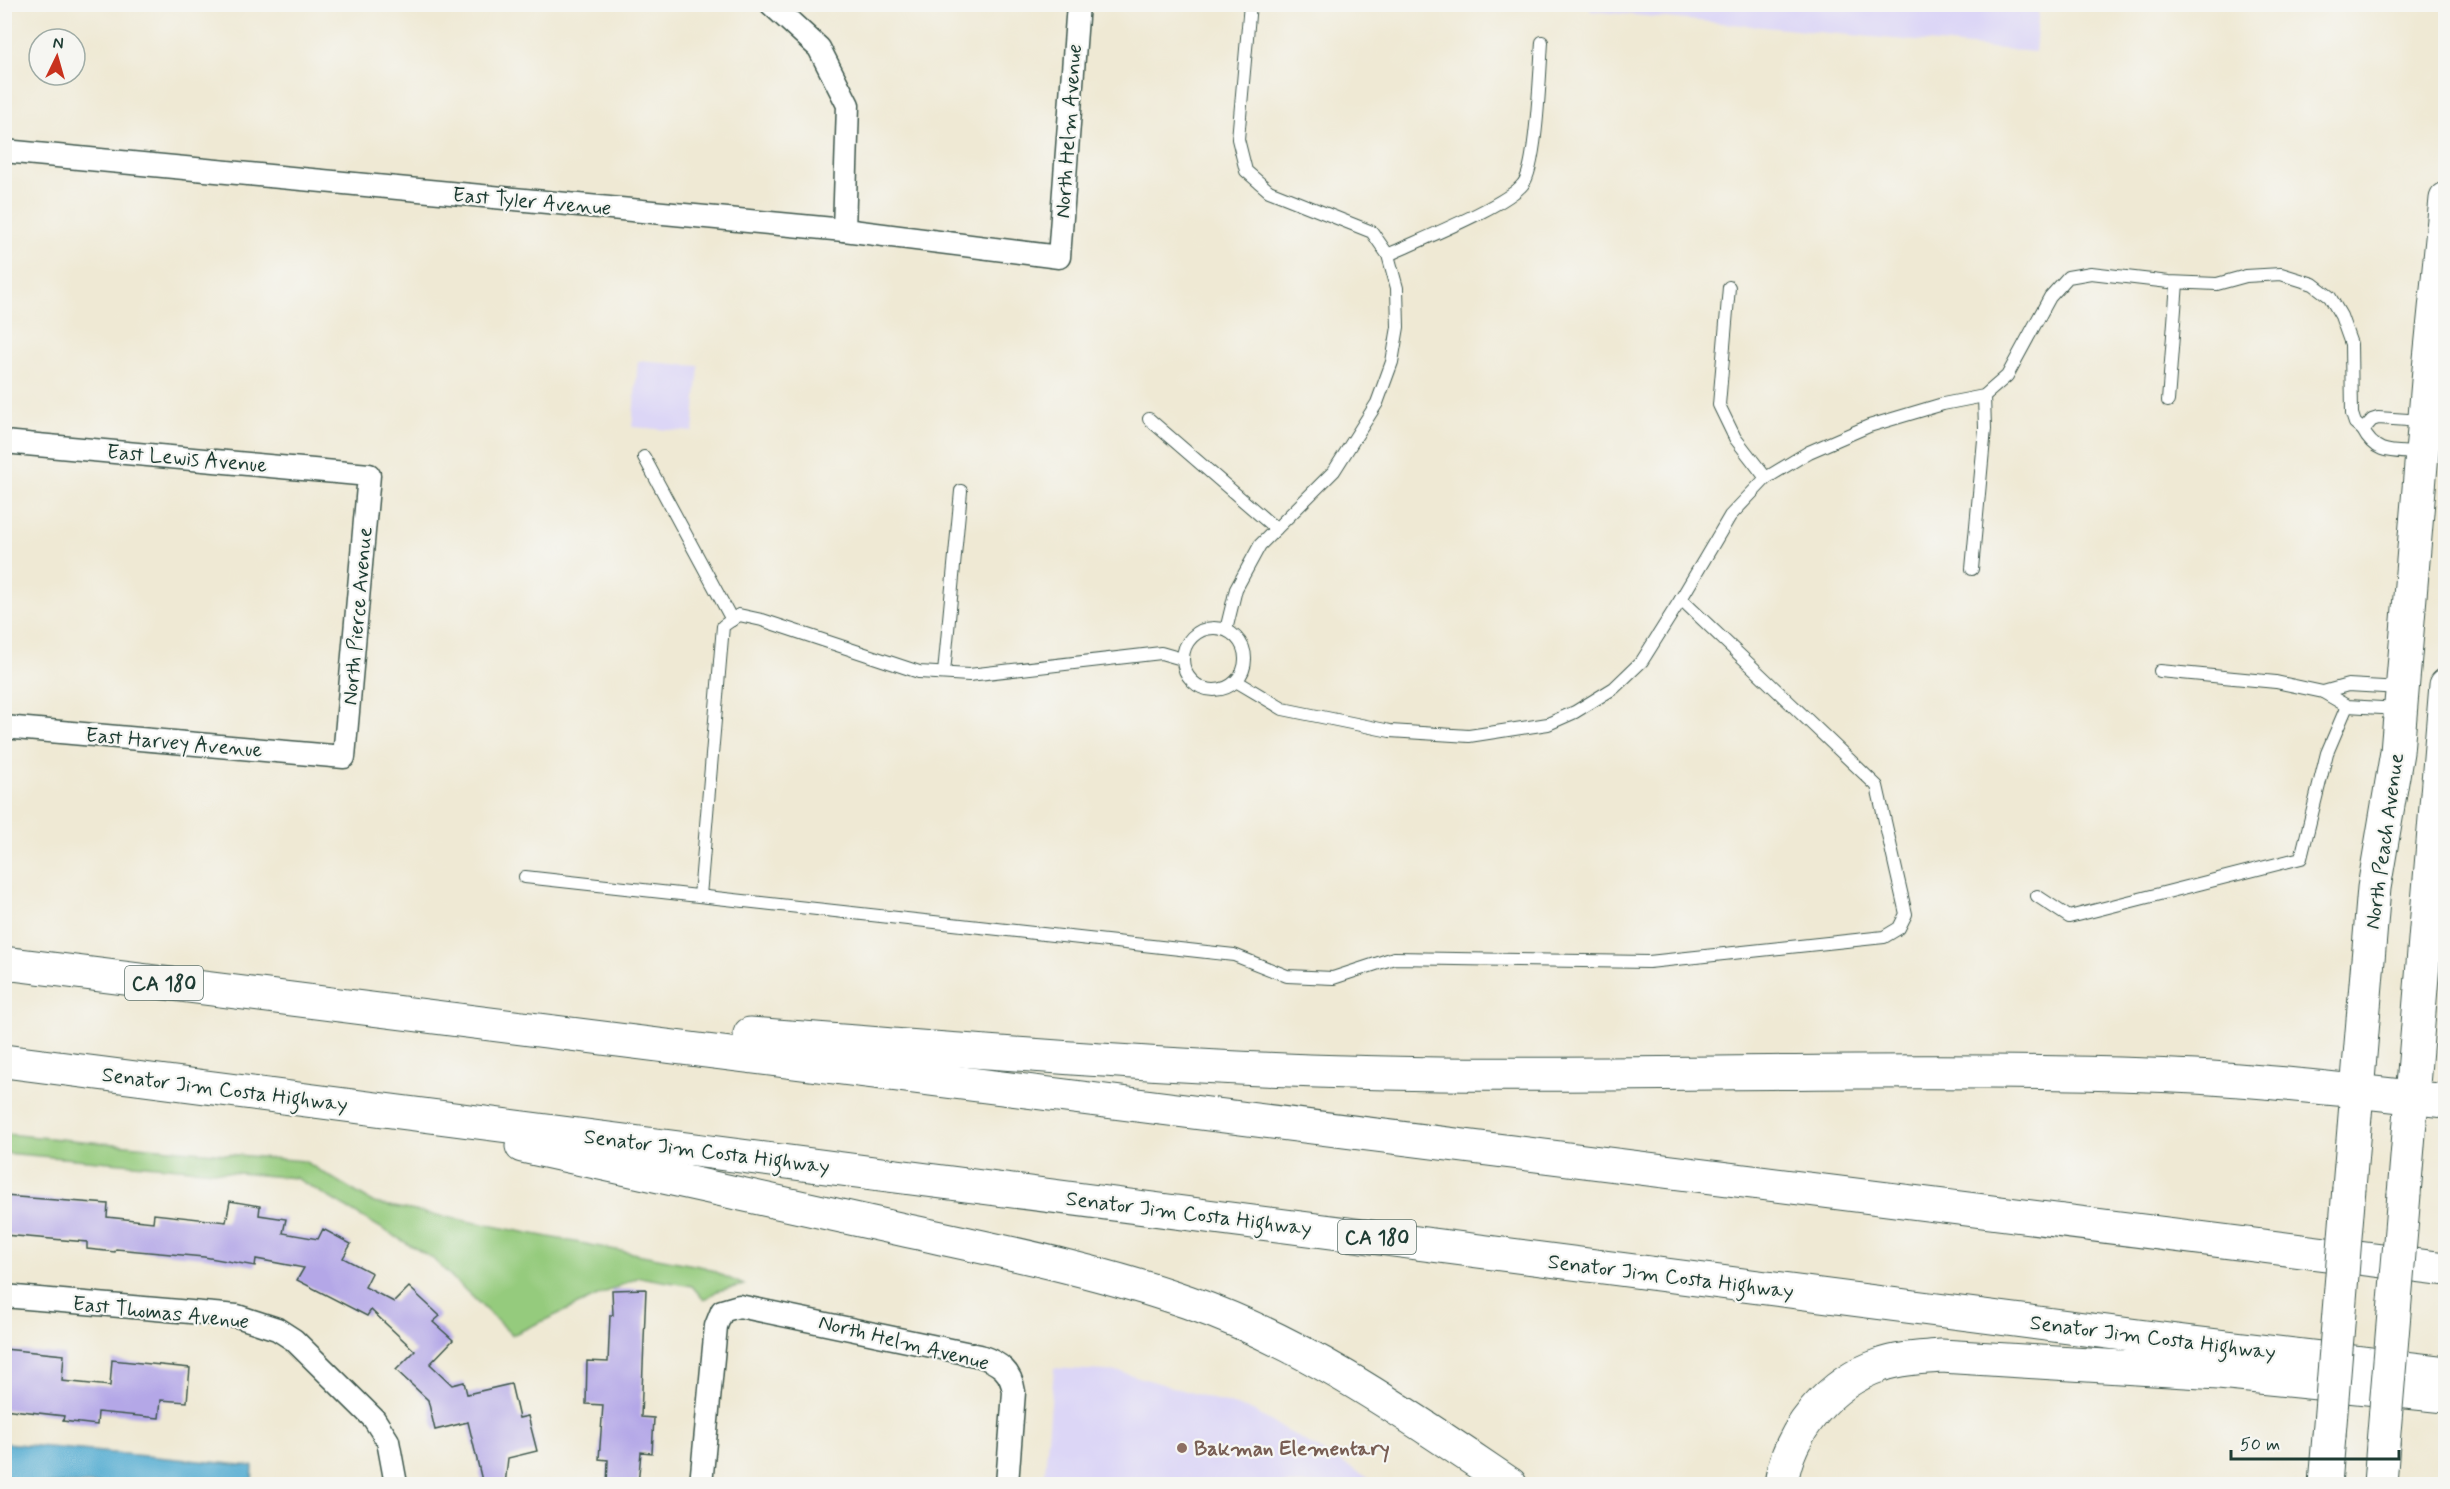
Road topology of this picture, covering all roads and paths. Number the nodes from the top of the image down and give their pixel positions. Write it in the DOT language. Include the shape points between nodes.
graph roads {
  1 [pos="771,4"];
  2 [pos="1078,4"];
  3 [pos="1250,4"];
  4 [pos="1542,42"];
  5 [pos="4,151"];
  6 [pos="2445,199"];
  7 [pos="844,230"];
  8 [pos="1388,255"];
  9 [pos="1059,257"];
  10 [pos="2177,283"];
  11 [pos="1729,287"];
  12 [pos="2437,370"];
  13 [pos="1984,396"];
  14 [pos="2168,401"];
  15 [pos="1149,419"];
  16 [pos="2363,430"];
  17 [pos="2423,438"];
  18 [pos="4,442"];
  19 [pos="644,457"];
  20 [pos="369,475"];
  21 [pos="1766,478"];
  22 [pos="961,491"];
  23 [pos="1276,529"];
  24 [pos="2413,561"];
  25 [pos="1972,569"];
  26 [pos="1681,599"];
  27 [pos="732,620"];
  28 [pos="1226,630"];
  29 [pos="1182,659"];
  30 [pos="2160,671"];
  31 [pos="944,674"];
  32 [pos="1236,681"];
  33 [pos="2445,688"];
  34 [pos="2323,692"];
  35 [pos="2401,698"];
  36 [pos="2347,706"];
  37 [pos="4,727"];
  38 [pos="344,757"];
  39 [pos="2434,819"];
  40 [pos="525,876"];
  41 [pos="700,896"];
  42 [pos="2037,896"];
  43 [pos="4,963"];
  44 [pos="323,1003"];
  45 [pos="4,1061"];
  46 [pos="2357,1091"];
  47 [pos="2412,1097"];
  48 [pos="309,1099"];
  49 [pos="2445,1101"];
  50 [pos="2445,1269"];
  51 [pos="4,1296"];
  52 [pos="2445,1373"];
  53 [pos="2445,1396"];
  54 [pos="396,1485"];
  55 [pos="701,1485"];
  56 [pos="1007,1485"];
  57 [pos="1510,1485"];
  58 [pos="1781,1485"];
  59 [pos="2325,1485"];
  60 [pos="2380,1485"];
  1 -- 7 [label="street" via="819,48 848,105"];
  2 -- 9 [label="street, North Helm Avenue"];
  3 -- 8 [label="lane" via="1238,139 1246,171 1269,191 1372,232"];
  4 -- 8 [label="lane" via="1534,144 1524,183 1502,201"];
  5 -- 7 [label="street, East Tyler Avenue"];
  6 -- 12 [label="main road, North Peach Avenue"];
  7 -- 9 [label="street, East Tyler Avenue"];
  8 -- 23 [label="lane" via="1397,288 1398,327 1392,362 1377,403 1335,471"];
  10 -- 13 [label="lane" via="2091,273 2068,278 2050,297 2007,376"];
  10 -- 14 [label="lane"];
  10 -- 16 [label="lane" via="2217,284 2246,276 2281,274 2313,284 2330,297 2351,344 2352,414"];
  11 -- 21 [label="lane" via="1719,405 1735,438"];
  12 -- 17 [label="main road, North Peach Avenue"];
  13 -- 21 [label="lane" via="1869,426 1809,452"];
  13 -- 25 [label="lane" via="1985,429"];
  15 -- 23 [label="lane"];
  16 -- 17 [label="lane" via="2378,418"];
  16 -- 17 [label="lane" via="2375,447"];
  17 -- 24 [label="main road, North Peach Avenue"];
  18 -- 20 [label="street, East Lewis Avenue"];
  19 -- 27 [label="lane"];
  20 -- 38 [label="street, North Pierce Avenue"];
  21 -- 26 [label="lane" via="1730,516"];
  22 -- 31 [label="lane"];
  23 -- 28 [label="lane" via="1260,545 1236,589"];
  24 -- 33 [label="main road" via="2427,600 2426,677 2434,686"];
  24 -- 35 [label="main road, North Peach Avenue"];
  26 -- 32 [label="lane" via="1642,662 1621,681 1548,724 1468,736 1390,731 1283,709"];
  26 -- 41 [label="lane" via="1877,786 1906,914 1899,928 1884,936 1649,962 1394,958 1333,978 1287,976 1234,955"];
  27 -- 31 [label="lane" via="739,615 762,620 919,672"];
  27 -- 41 [label="lane" via="723,626"];
  28 -- 29 [label="lane" via="1216,628 1197,633 1184,649"];
  28 -- 32 [label="lane" via="1241,644 1245,654 1245,664"];
  29 -- 31 [label="lane" via="1161,653 969,675"];
  29 -- 32 [label="lane" via="1189,678 1206,689 1227,687"];
  30 -- 34 [label="lane" via="2276,682"];
  33 -- 39 [label="main road, North Peach Avenue"];
  34 -- 35 [label="lane" via="2348,685"];
  34 -- 36 [label="lane"];
  35 -- 36 [label="lane"];
  35 -- 39 [label="main road" via="2408,689 2417,705 2414,772 2422,801"];
  35 -- 46 [label="main road, North Peach Avenue" via="2393,788 2374,888"];
  36 -- 42 [label="lane" via="2327,753 2301,858 2070,917"];
  37 -- 38 [label="street, East Harvey Avenue"];
  39 -- 47 [label="main road, North Peach Avenue"];
  40 -- 41 [label="lane"];
  43 -- 44 [label="main road, CA 180"];
  44 -- 46 [label="main road" via="1279,1070 1440,1074 2026,1072 2153,1075"];
  44 -- 50 [label="main road, CA 180"];
  45 -- 48 [label="main road, Senator Jim Costa Highway / CA 180"];
  46 -- 47 [label="main road"];
  46 -- 59 [label="main road, North Peach Avenue, bridge"];
  47 -- 49 [label="main road"];
  47 -- 60 [label="main road, North Peach Avenue, bridge"];
  48 -- 52 [label="main road, Senator Jim Costa Highway / CA 180"];
  48 -- 57 [label="main road" via="1041,1260 1189,1302 1326,1365 1385,1399"];
  51 -- 54 [label="street, East Thomas Avenue" via="237,1316 277,1329 294,1340 374,1419 388,1441"];
  53 -- 58 [label="main road" via="2218,1373 1941,1356 1910,1359 1881,1365 1836,1389 1802,1426"];
  55 -- 56 [label="street, North Helm Avenue" via="716,1326 722,1311 739,1306 993,1361 1005,1368 1014,1392"];
}
